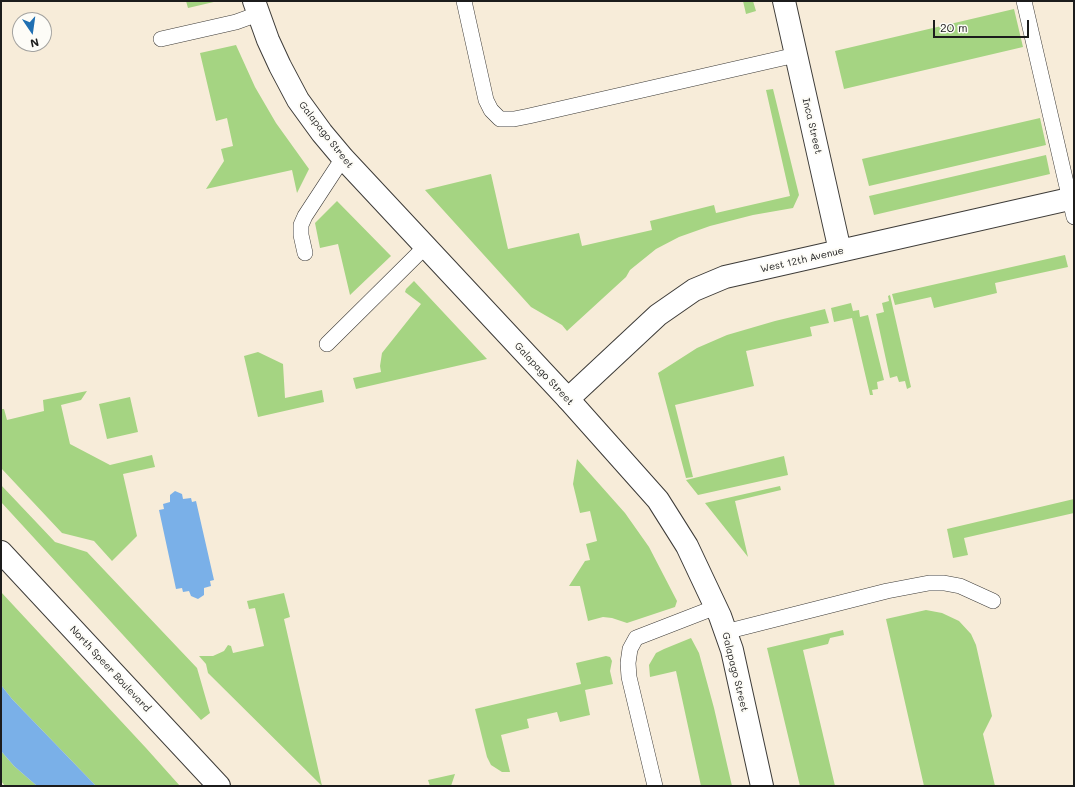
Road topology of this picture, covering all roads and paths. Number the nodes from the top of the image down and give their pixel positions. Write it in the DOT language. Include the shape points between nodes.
graph roads {
  1 [pos="464,1"];
  2 [pos="784,1"];
  3 [pos="1024,1"];
  4 [pos="256,8"];
  5 [pos="161,39"];
  6 [pos="796,55"];
  7 [pos="343,158"];
  8 [pos="1073,205"];
  9 [pos="426,246"];
  10 [pos="840,251"];
  11 [pos="305,253"];
  12 [pos="326,344"];
  13 [pos="568,399"];
  14 [pos="1,552"];
  15 [pos="993,601"];
  16 [pos="716,607"];
  17 [pos="726,632"];
  18 [pos="219,786"];
  19 [pos="655,786"];
  20 [pos="762,786"];
  1 -- 6 [label="lane" via="486,100 500,119 529,116"];
  2 -- 6 [label="street, Inca Street"];
  3 -- 8 [label="lane"];
  4 -- 5 [label="lane" via="236,22"];
  4 -- 7 [label="street, Galapago Street" via="280,66 298,100"];
  6 -- 10 [label="street, Inca Street"];
  7 -- 9 [label="street, Galapago Street"];
  7 -- 11 [label="lane" via="301,225"];
  8 -- 10 [label="street, West 12th Avenue"];
  9 -- 12 [label="lane"];
  9 -- 13 [label="street, Galapago Street"];
  10 -- 13 [label="street, West 12th Avenue" via="725,277 694,290 658,315"];
  13 -- 16 [label="street, Galapago Street" via="658,500 688,546"];
  14 -- 18 [label="street, North Speer Boulevard"];
  15 -- 17 [label="lane" via="960,586 929,583"];
  16 -- 17 [label="street, Galapago Street"];
  16 -- 19 [label="lane" via="636,638 630,649 629,677"];
  17 -- 20 [label="street, Galapago Street"];
}
